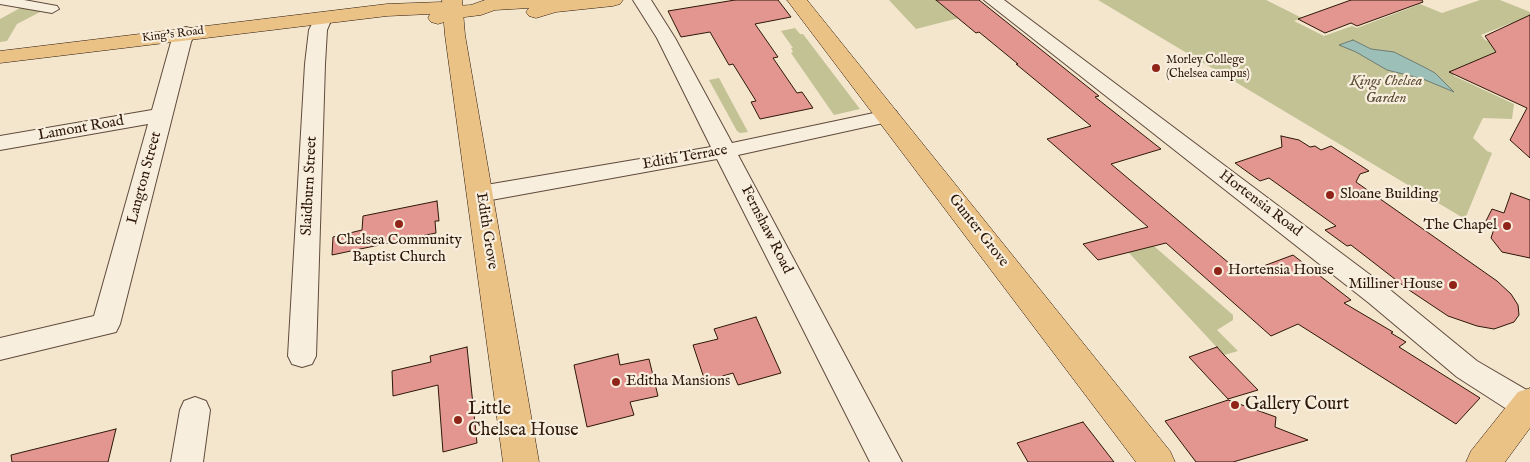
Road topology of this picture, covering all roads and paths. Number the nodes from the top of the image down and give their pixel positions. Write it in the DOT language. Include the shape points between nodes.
graph roads {
  1 [pos="1,0"];
  2 [pos="613,0"];
  3 [pos="642,0"];
  4 [pos="797,0"];
  5 [pos="993,0"];
  6 [pos="460,8"];
  7 [pos="52,9"];
  8 [pos="323,18"];
  9 [pos="186,33"];
  10 [pos="1,58"];
  11 [pos="162,115"];
  12 [pos="888,116"];
  13 [pos="0,143"];
  14 [pos="725,151"];
  15 [pos="480,194"];
  16 [pos="0,349"];
  17 [pos="302,356"];
  18 [pos="1528,404"];
  19 [pos="195,410"];
  20 [pos="187,462"];
  21 [pos="521,462"];
  22 [pos="886,462"];
  23 [pos="1158,462"];
  24 [pos="1484,462"];
  1 -- 7 [label="street"];
  2 -- 6 [label="main road, King's Road" via="553,6 529,13 490,15"];
  3 -- 14 [label="street, Fernshaw Road" via="666,38"];
  4 -- 12 [label="main road, Gunter Grove"];
  5 -- 18 [label="street, Hortensia Road" via="1379,296 1467,369"];
  6 -- 8 [label="main road, King's Road" via="437,19"];
  6 -- 15 [label="main road, Edith Grove" via="456,35"];
  8 -- 9 [label="main road, King's Road"];
  8 -- 17 [label="street, Slaidburn Street" via="318,30 315,64"];
  9 -- 10 [label="main road, King's Road"];
  9 -- 11 [label="street, Langton Street"];
  11 -- 13 [label="street, Lamont Road"];
  11 -- 16 [label="street, Langton Street" via="106,324"];
  12 -- 14 [label="street, Edith Terrace"];
  12 -- 23 [label="main road, Gunter Grove"];
  14 -- 15 [label="street, Edith Terrace"];
  14 -- 22 [label="street, Fernshaw Road"];
  15 -- 21 [label="main road, Edith Grove"];
  18 -- 24 [label="main road"];
  19 -- 20 [label="street"];
}
